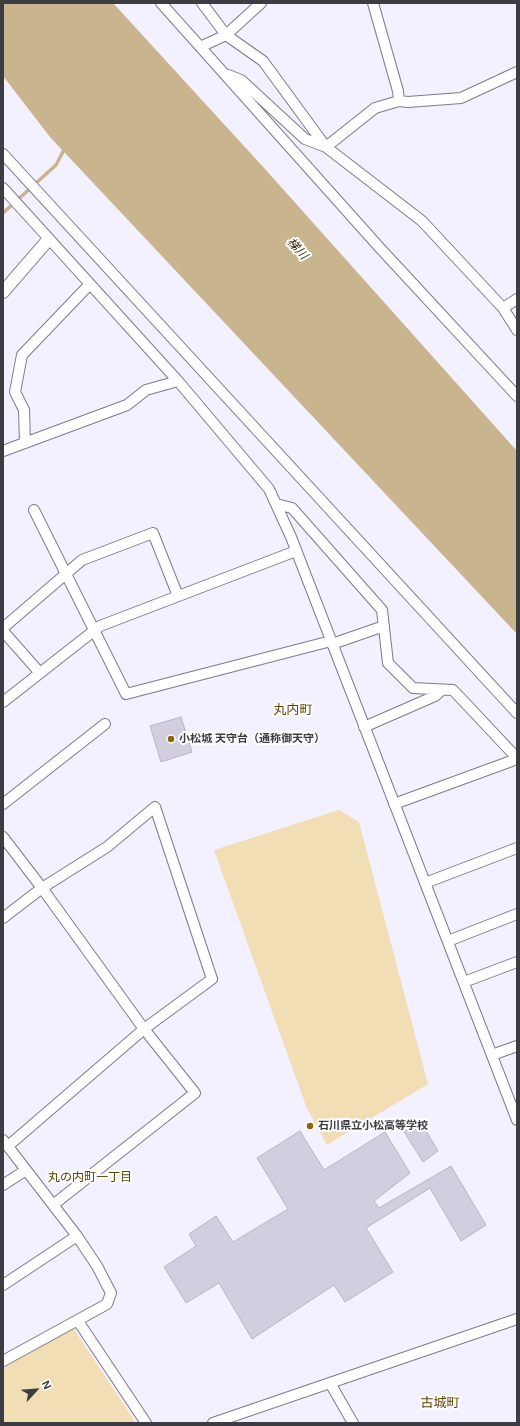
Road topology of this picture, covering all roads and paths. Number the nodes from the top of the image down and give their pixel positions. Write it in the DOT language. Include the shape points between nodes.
graph roads {
  1 [pos="161,3"];
  2 [pos="202,3"];
  3 [pos="261,3"];
  4 [pos="373,3"];
  5 [pos="226,35"];
  6 [pos="200,47"];
  7 [pos="517,72"];
  8 [pos="224,74"];
  9 [pos="399,100"];
  10 [pos="326,147"];
  11 [pos="3,154"];
  12 [pos="3,188"];
  13 [pos="48,240"];
  14 [pos="90,284"];
  15 [pos="3,292"];
  16 [pos="517,299"];
  17 [pos="503,308"];
  18 [pos="517,330"];
  19 [pos="178,381"];
  20 [pos="517,396"];
  21 [pos="25,443"];
  22 [pos="3,452"];
  23 [pos="276,504"];
  24 [pos="34,510"];
  25 [pos="296,551"];
  26 [pos="66,574"];
  27 [pos="178,596"];
  28 [pos="384,626"];
  29 [pos="3,630"];
  30 [pos="94,630"];
  31 [pos="332,643"];
  32 [pos="40,673"];
  33 [pos="442,690"];
  34 [pos="3,702"];
  35 [pos="517,713"];
  36 [pos="105,724"];
  37 [pos="364,727"];
  38 [pos="517,758"];
  39 [pos="3,804"];
  40 [pos="394,804"];
  41 [pos="3,837"];
  42 [pos="517,848"];
  43 [pos="425,883"];
  44 [pos="42,888"];
  45 [pos="517,914"];
  46 [pos="3,918"];
  47 [pos="448,941"];
  48 [pos="517,962"];
  49 [pos="464,982"];
  50 [pos="144,1028"];
  51 [pos="517,1046"];
  52 [pos="492,1056"];
  53 [pos="516,1115"];
  54 [pos="5,1143"];
  55 [pos="26,1170"];
  56 [pos="3,1185"];
  57 [pos="53,1205"];
  58 [pos="77,1236"];
  59 [pos="3,1285"];
  60 [pos="517,1320"];
  61 [pos="78,1321"];
  62 [pos="3,1361"];
  63 [pos="330,1383"];
  64 [pos="146,1423"];
  65 [pos="213,1423"];
  66 [pos="353,1423"];
  1 -- 6 [label="street"];
  2 -- 5 [label="street"];
  3 -- 5 [label="street"];
  4 -- 9 [label="street"];
  5 -- 6 [label="street"];
  5 -- 10 [label="street" via="263,61"];
  6 -- 8 [label="street"];
  7 -- 9 [label="street" via="461,98 408,102"];
  8 -- 10 [label="street" via="241,80 305,139"];
  8 -- 20 [label="street"];
  9 -- 10 [label="street" via="375,108"];
  10 -- 17 [label="street" via="422,221"];
  11 -- 35 [label="street"];
  12 -- 13 [label="street"];
  13 -- 14 [label="street"];
  13 -- 15 [label="street"];
  14 -- 19 [label="street"];
  14 -- 21 [label="street" via="22,355 15,392 24,410"];
  16 -- 17 [label="street"];
  17 -- 18 [label="street"];
  19 -- 21 [label="street" via="146,390 128,405"];
  19 -- 23 [label="street" via="269,489"];
  21 -- 22 [label="street"];
  23 -- 25 [label="street"];
  23 -- 28 [label="street" via="292,508 382,610"];
  24 -- 26 [label="street"];
  25 -- 27 [label="street"];
  25 -- 31 [label="street"];
  26 -- 27 [label="street" via="82,560 153,533"];
  26 -- 29 [label="street"];
  26 -- 30 [label="street"];
  27 -- 30 [label="street"];
  28 -- 31 [label="street"];
  28 -- 33 [label="street" via="388,663 413,688"];
  29 -- 32 [label="street"];
  30 -- 31 [label="street" via="126,694"];
  30 -- 32 [label="street"];
  31 -- 37 [label="street"];
  32 -- 34 [label="street"];
  33 -- 37 [label="street" via="435,696"];
  33 -- 38 [label="street" via="454,690"];
  36 -- 39 [label="street"];
  37 -- 40 [label="street"];
  38 -- 40 [label="street"];
  40 -- 43 [label="street"];
  41 -- 44 [label="street"];
  42 -- 43 [label="street"];
  43 -- 47 [label="street"];
  44 -- 46 [label="street"];
  44 -- 50 [label="street"];
  44 -- 50 [label="street" via="107,847 155,807 212,979"];
  45 -- 47 [label="street"];
  47 -- 49 [label="street"];
  48 -- 49 [label="street"];
  49 -- 52 [label="street"];
  50 -- 54 [label="street"];
  50 -- 57 [label="street" via="195,1093"];
  51 -- 52 [label="street"];
  52 -- 53 [label="street"];
  54 -- 55 [label="street"];
  55 -- 56 [label="street"];
  55 -- 57 [label="street"];
  57 -- 58 [label="street"];
  58 -- 59 [label="street"];
  58 -- 61 [label="street" via="111,1293 107,1304"];
  60 -- 63 [label="street"];
  61 -- 62 [label="street"];
  61 -- 64 [label="street"];
  63 -- 65 [label="street"];
  63 -- 66 [label="street"];
}
